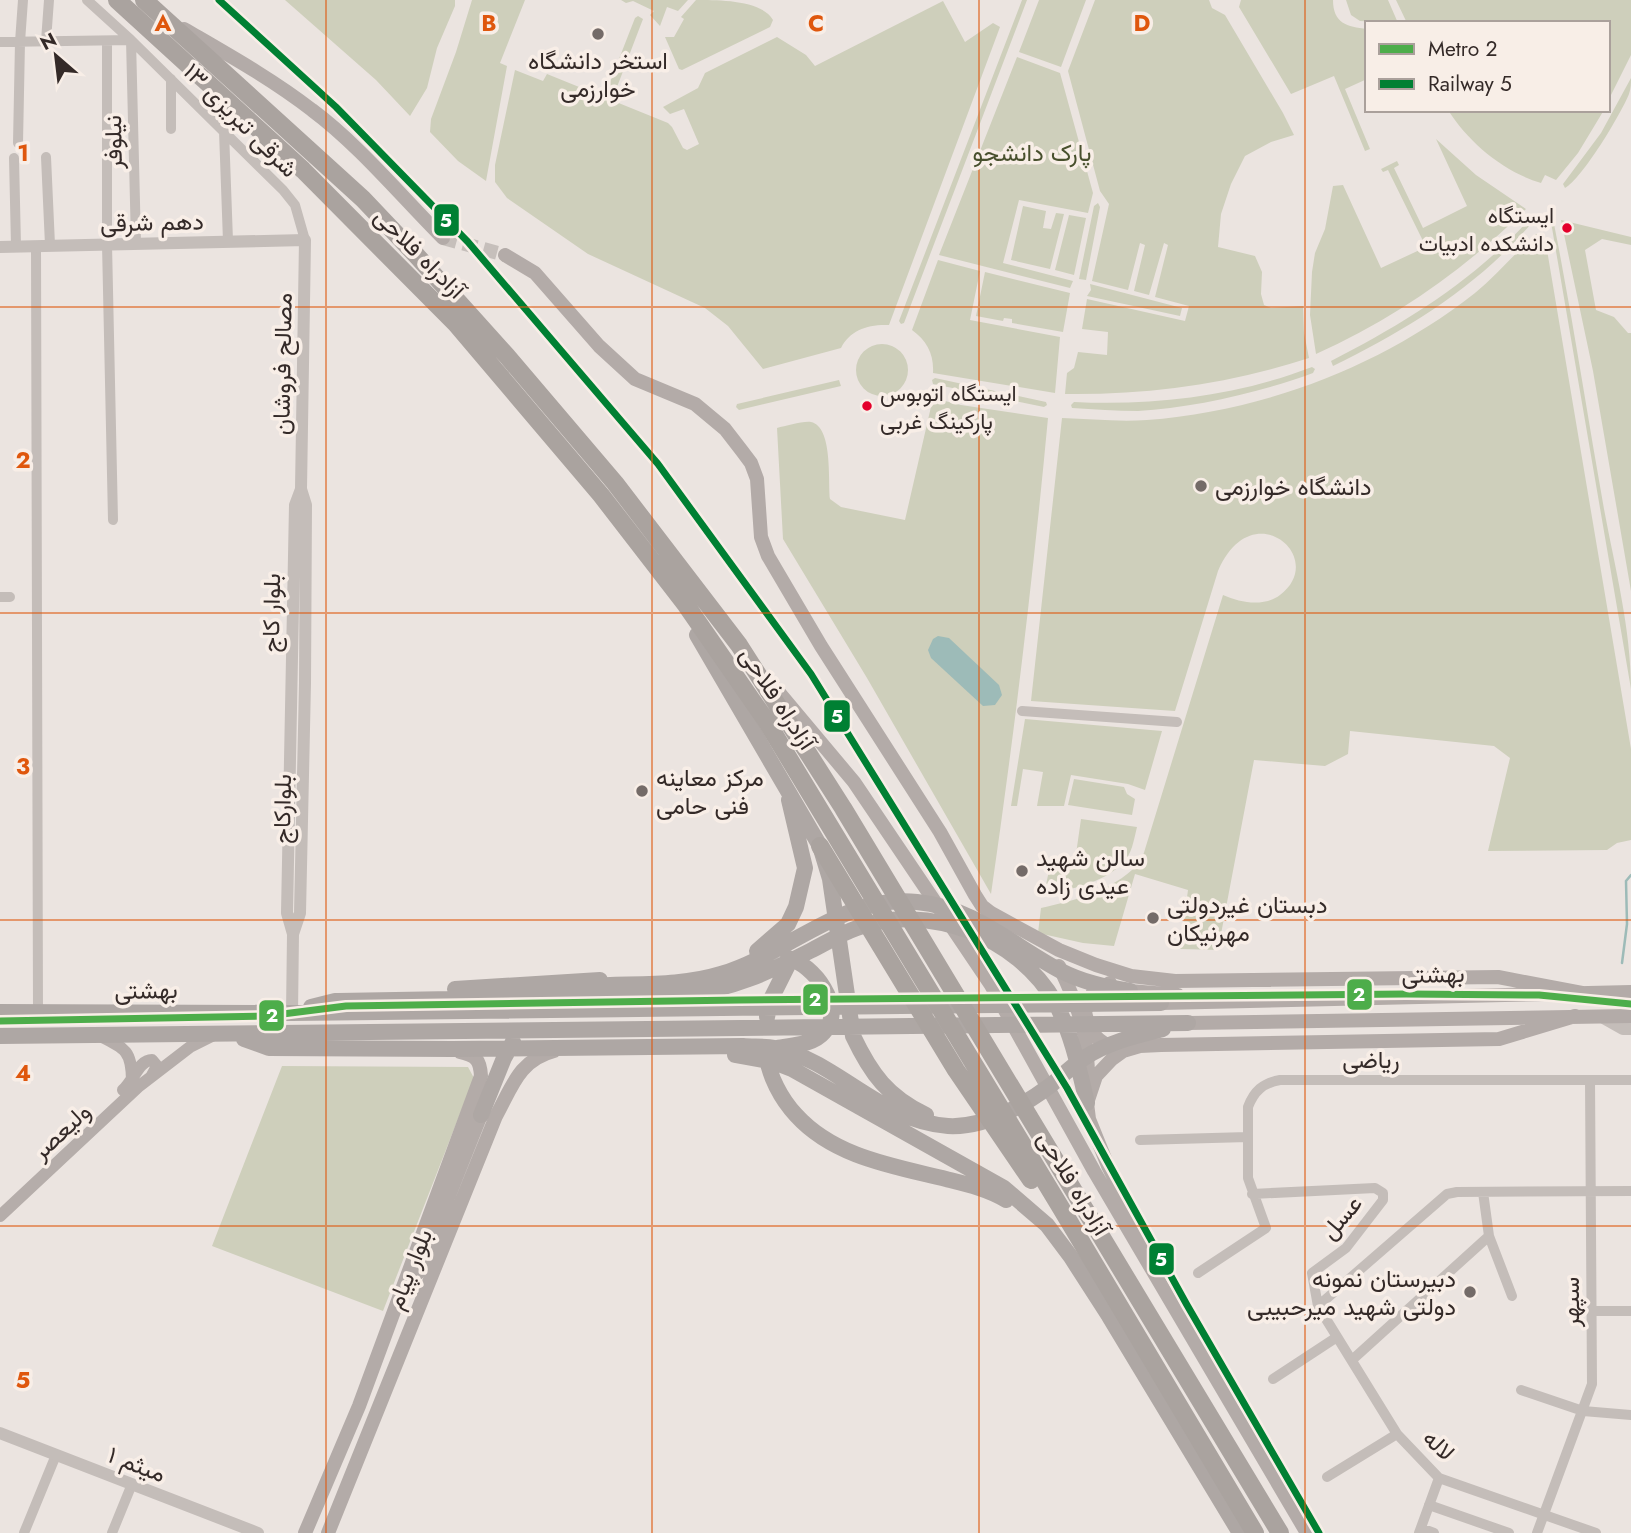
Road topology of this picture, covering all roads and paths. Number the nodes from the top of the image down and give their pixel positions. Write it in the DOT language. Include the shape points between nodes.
graph roads {
  1 [pos="23,0"];
  2 [pos="48,0"];
  3 [pos="87,0"];
  4 [pos="117,0"];
  5 [pos="144,0"];
  6 [pos="166,19"];
  7 [pos="131,40"];
  8 [pos="46,41"];
  9 [pos="107,41"];
  10 [pos="0,42"];
  11 [pos="20,42"];
  12 [pos="171,79"];
  13 [pos="172,129"];
  14 [pos="224,131"];
  15 [pos="18,143"];
  16 [pos="46,157"];
  17 [pos="14,158"];
  18 [pos="443,238"];
  19 [pos="304,240"];
  20 [pos="228,242"];
  21 [pos="136,243"];
  22 [pos="107,244"];
  23 [pos="50,245"];
  24 [pos="16,246"];
  25 [pos="36,246"];
  26 [pos="0,247"];
  27 [pos="505,255"];
  28 [pos="301,489"];
  29 [pos="113,520"];
  30 [pos="658,570"];
  31 [pos="739,645"];
  32 [pos="305,683"];
  33 [pos="1022,711"];
  34 [pos="1177,722"];
  35 [pos="784,780"];
  36 [pos="820,846"];
  37 [pos="818,927"];
  38 [pos="293,934"];
  39 [pos="1042,941"];
  40 [pos="751,955"];
  41 [pos="1131,984"];
  42 [pos="1628,991"];
  43 [pos="1582,993"];
  44 [pos="406,1000"];
  45 [pos="1225,1001"];
  46 [pos="1161,1003"];
  47 [pos="0,1012"];
  48 [pos="37,1012"];
  49 [pos="292,1013"];
  50 [pos="1575,1016"];
  51 [pos="1600,1016"];
  52 [pos="1631,1016"];
  53 [pos="1188,1023"];
  54 [pos="1631,1029"];
  55 [pos="100,1035"];
  56 [pos="215,1035"];
  57 [pos="235,1035"];
  58 [pos="0,1036"];
  59 [pos="689,1046"];
  60 [pos="775,1048"];
  61 [pos="452,1049"];
  62 [pos="563,1049"];
  63 [pos="1123,1051"];
  64 [pos="481,1076"];
  65 [pos="151,1077"];
  66 [pos="1590,1080"];
  67 [pos="1631,1080"];
  68 [pos="132,1082"];
  69 [pos="513,1084"];
  70 [pos="1087,1103"];
  71 [pos="483,1111"];
  72 [pos="950,1126"];
  73 [pos="1248,1137"];
  74 [pos="1140,1140"];
  75 [pos="1591,1191"];
  76 [pos="1631,1191"];
  77 [pos="1483,1192"];
  78 [pos="1252,1194"];
  79 [pos="0,1205"];
  80 [pos="0,1216"];
  81 [pos="1047,1225"];
  82 [pos="1489,1236"];
  83 [pos="1198,1273"];
  84 [pos="1512,1296"];
  85 [pos="1169,1298"];
  86 [pos="1318,1306"];
  87 [pos="1591,1311"];
  88 [pos="1631,1311"];
  89 [pos="1337,1337"];
  90 [pos="1140,1341"];
  91 [pos="1352,1360"];
  92 [pos="1273,1379"];
  93 [pos="1521,1390"];
  94 [pos="1583,1411"];
  95 [pos="1631,1415"];
  96 [pos="0,1433"];
  97 [pos="1397,1434"];
  98 [pos="56,1455"];
  99 [pos="1327,1478"];
  100 [pos="1439,1478"];
  101 [pos="132,1484"];
  102 [pos="1429,1505"];
  103 [pos="1544,1515"];
  104 [pos="249,1531"];
  105 [pos="1420,1531"];
  106 [pos="24,1533"];
  107 [pos="112,1533"];
  108 [pos="305,1533"];
  109 [pos="328,1533"];
  110 [pos="1240,1533"];
  111 [pos="1255,1533"];
  112 [pos="1280,1533"];
  113 [pos="1307,1533"];
  114 [pos="1434,1533"];
  115 [pos="1509,1533"];
  116 [pos="1537,1533"];
  117 [pos="1596,1533"];
  1 -- 11 [label="street"];
  2 -- 8 [label="street"];
  3 -- 7 [label="street, ۱۳ شرقی تبریزی"];
  4 -- 30 [label="highway, آزادراه فلاحی" via="303,170 456,324 601,495"];
  5 -- 6 [label="highway, آزادراه فلاحی"];
  6 -- 18 [label="main road" via="313,110"];
  6 -- 31 [label="highway, آزادراه فلاحی" via="363,199 417,256 615,483"];
  7 -- 9 [label="street"];
  7 -- 12 [label="street, ۱۳ شرقی تبریزی"];
  7 -- 21 [label="street, نیلوفر"];
  8 -- 9 [label="street"];
  8 -- 11 [label="street"];
  9 -- 22 [label="street"];
  10 -- 11 [label="street"];
  11 -- 15 [label="street"];
  12 -- 13 [label="street"];
  12 -- 14 [label="street, ۱۳ شرقی تبریزی"];
  14 -- 19 [label="street, ۱۳ شرقی تبریزی" via="295,205"];
  14 -- 20 [label="street"];
  16 -- 23 [label="street"];
  17 -- 24 [label="street"];
  19 -- 20 [label="street, دهم شرقی"];
  19 -- 28 [label="street, مصالح فروشان"];
  20 -- 21 [label="street, دهم شرقی"];
  21 -- 22 [label="street, دهم شرقی"];
  22 -- 23 [label="street, دهم شرقی"];
  22 -- 29 [label="street"];
  23 -- 25 [label="street, دهم شرقی"];
  24 -- 25 [label="street, دهم شرقی"];
  24 -- 26 [label="street, دهم شرقی"];
  25 -- 48 [label="street"];
  27 -- 39 [label="main road" via="535,273 599,346 635,379 695,404 725,429 751,463 757,479 761,537 768,556 821,646 982,906"];
  28 -- 32 [label="street, بلوار کاج" via="306,505"];
  28 -- 38 [label="street, بلوار کاج" via="295,505 288,793 287,913"];
  30 -- 35 [label="highway"];
  30 -- 90 [label="highway, آزادراه فلاحی" via="765,719"];
  31 -- 85 [label="main road" via="854,782 991,985"];
  31 -- 112 [label="highway, آزادراه فلاحی" via="843,808"];
  32 -- 38 [label="street, بلوارکاج" via="300,913"];
  33 -- 34 [label="street"];
  35 -- 36 [label="highway"];
  35 -- 40 [label="highway" via="804,869 788,924"];
  36 -- 72 [label="highway" via="836,911 853,1036 871,1071 887,1089 906,1105"];
  36 -- 90 [label="highway" via="956,1070 1104,1296"];
  37 -- 41 [label="highway" via="886,902 940,906 980,921 1077,979"];
  37 -- 71 [label="highway" via="741,968 708,978 578,986 557,993 517,1035"];
  37 -- 81 [label="highway" via="783,971 771,999 765,1036 766,1059 790,1108 830,1143 997,1195"];
  38 -- 49 [label="street"];
  39 -- 41 [label="main road"];
  39 -- 70 [label="main road" via="1080,1013 1087,1045"];
  40 -- 44 [label="highway" via="707,972 435,990"];
  40 -- 60 [label="highway" via="774,955 809,968 830,1004 825,1032 804,1043"];
  41 -- 43 [label="main road" via="1498,977"];
  41 -- 45 [label="main road"];
  41 -- 63 [label="main road" via="1107,985 1093,992 1085,1012 1097,1040"];
  42 -- 43 [label="main road"];
  43 -- 45 [label="main road, بهشتى"];
  44 -- 49 [label="highway" via="335,1001"];
  44 -- 70 [label="highway" via="686,994 745,981 843,934 882,921 919,919 965,929 997,946 1041,982 1069,1032"];
  45 -- 46 [label="main road, بهشتى"];
  46 -- 49 [label="highway, بهشتی"];
  47 -- 48 [label="highway, بهشتی"];
  48 -- 49 [label="highway, بهشتی"];
  50 -- 51 [label="main road"];
  50 -- 53 [label="main road, بهشتى"];
  50 -- 63 [label="main road" via="1499,1039 1161,1045"];
  51 -- 52 [label="main road"];
  51 -- 54 [label="street"];
  53 -- 57 [label="highway, بهشتی"];
  53 -- 72 [label="highway" via="1115,1041 1012,1109"];
  55 -- 56 [label="highway, بهشتی"];
  55 -- 58 [label="highway, بهشتی"];
  55 -- 68 [label="main road" via="128,1054"];
  56 -- 57 [label="highway, بهشتی"];
  56 -- 65 [label="main road, ولیعصر" via="190,1047"];
  57 -- 61 [label="highway" via="269,1048"];
  59 -- 60 [label="highway"];
  59 -- 62 [label="highway"];
  59 -- 81 [label="highway" via="792,1069 1004,1188"];
  60 -- 72 [label="highway" via="821,1068 898,1114"];
  61 -- 62 [label="highway"];
  61 -- 64 [label="main road" via="475,1056"];
  62 -- 69 [label="main road, بلوار پیام" via="532,1059"];
  63 -- 70 [label="main road" via="1096,1076"];
  64 -- 69 [label="main road" via="495,1089"];
  64 -- 71 [label="main road, بلوار پیام"];
  65 -- 68 [label="main road, ولیعصر" via="157,1066 146,1059"];
  65 -- 80 [label="main road, ولیعصر"];
  66 -- 67 [label="street, ریاضی"];
  66 -- 73 [label="street, ریاضی" via="1280,1080 1269,1082 1252,1096"];
  66 -- 75 [label="street, سپهر"];
  68 -- 79 [label="main road, ولیعصر"];
  69 -- 71 [label="main road, بلوار پیام"];
  70 -- 85 [label="main road" via="1108,1166 1161,1267"];
  71 -- 108 [label="main road" via="382,1364 359,1406"];
  71 -- 109 [label="main road, بلوار پیام"];
  73 -- 74 [label="street"];
  73 -- 78 [label="street, ریاضی"];
  75 -- 76 [label="street"];
  75 -- 77 [label="street"];
  75 -- 87 [label="street, سپهر"];
  77 -- 82 [label="street"];
  77 -- 86 [label="street" via="1447,1194"];
  78 -- 83 [label="street, ریاضی" via="1266,1228"];
  78 -- 86 [label="street, عسل" via="1376,1188 1382,1193 1383,1200 1346,1248 1312,1273"];
  81 -- 110 [label="highway" via="1109,1316"];
  82 -- 84 [label="street"];
  82 -- 91 [label="street"];
  85 -- 113 [label="main road"];
  86 -- 89 [label="street, لاله"];
  87 -- 88 [label="street"];
  87 -- 94 [label="street, سپهر" via="1591,1384"];
  89 -- 91 [label="street, لاله"];
  89 -- 92 [label="street"];
  90 -- 111 [label="highway, آزادراه فلاحی"];
  91 -- 97 [label="street, لاله"];
  93 -- 94 [label="street"];
  94 -- 95 [label="street"];
  94 -- 103 [label="street, سپهر"];
  96 -- 98 [label="street, میثم ۱"];
  97 -- 99 [label="street"];
  97 -- 100 [label="street, لاله"];
  98 -- 101 [label="street, میثم ۱"];
  98 -- 106 [label="street"];
  100 -- 102 [label="street"];
  100 -- 103 [label="street, لاله"];
  101 -- 104 [label="street, میثم ۱"];
  101 -- 107 [label="street"];
  102 -- 105 [label="street"];
  102 -- 115 [label="street"];
  103 -- 116 [label="street, سپهر"];
  103 -- 117 [label="street, لاله"];
  105 -- 114 [label="street"];
}
